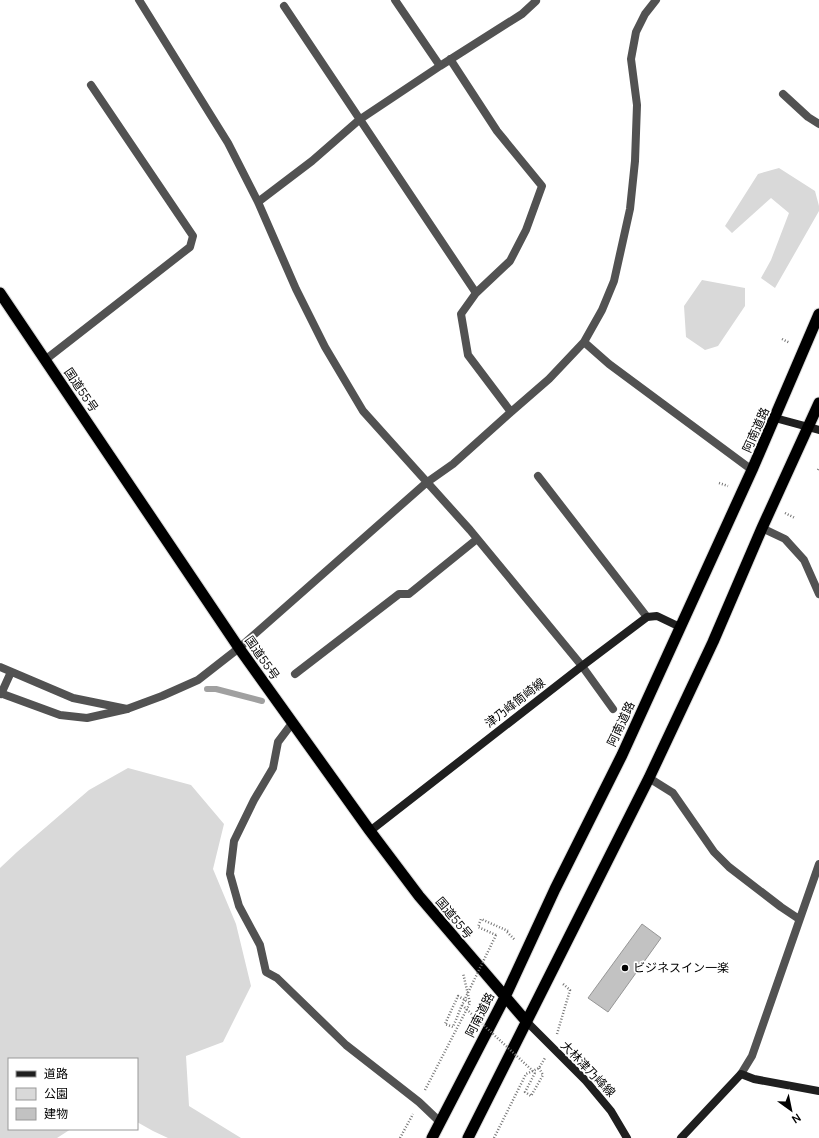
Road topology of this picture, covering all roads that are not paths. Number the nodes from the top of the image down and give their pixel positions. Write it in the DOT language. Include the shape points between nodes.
graph roads {
  1 [pos="139,0"];
  2 [pos="395,0"];
  3 [pos="535,0"];
  4 [pos="656,0"];
  5 [pos="284,6"];
  6 [pos="450,59"];
  7 [pos="440,66"];
  8 [pos="91,85"];
  9 [pos="783,94"];
  10 [pos="360,120"];
  11 [pos="819,124"];
  12 [pos="258,202"];
  13 [pos="0,293"];
  14 [pos="476,293"];
  15 [pos="819,314"];
  16 [pos="584,342"];
  17 [pos="45,360"];
  18 [pos="819,403"];
  19 [pos="511,412"];
  20 [pos="775,418"];
  21 [pos="813,429"];
  22 [pos="752,470"];
  23 [pos="538,476"];
  24 [pos="426,483"];
  25 [pos="762,528"];
  26 [pos="477,539"];
  27 [pos="819,594"];
  28 [pos="647,617"];
  29 [pos="680,627"];
  30 [pos="239,648"];
  31 [pos="582,666"];
  32 [pos="0,667"];
  33 [pos="11,672"];
  34 [pos="295,674"];
  35 [pos="1,694"];
  36 [pos="127,709"];
  37 [pos="613,709"];
  38 [pos="293,722"];
  39 [pos="649,778"];
  40 [pos="370,831"];
  41 [pos="819,864"];
  42 [pos="800,918"];
  43 [pos="505,997"];
  44 [pos="526,1021"];
  45 [pos="741,1074"];
  46 [pos="819,1091"];
  47 [pos="440,1122"];
  48 [pos="432,1138"];
  49 [pos="468,1138"];
  50 [pos="627,1138"];
  51 [pos="681,1138"];
  1 -- 12 [label="street" via="228,143"];
  2 -- 7 [label="street"];
  3 -- 6 [label="street" via="522,14"];
  4 -- 16 [label="street" via="636,32 631,59 636,105 635,161 630,209 614,281 602,310"];
  5 -- 10 [label="street"];
  6 -- 7 [label="street"];
  6 -- 14 [label="street" via="497,131 542,186 526,230 510,261"];
  7 -- 10 [label="street"];
  8 -- 17 [label="street" via="193,236 190,247"];
  9 -- 11 [label="street"];
  10 -- 12 [label="street"];
  10 -- 14 [label="street"];
  12 -- 24 [label="street" via="325,348 363,411"];
  13 -- 17 [label="highway, 国道55号"];
  14 -- 19 [label="street" via="461,314 468,355"];
  15 -- 20 [label="highway, 阿南道路"];
  16 -- 19 [label="street" via="549,379"];
  16 -- 22 [label="street" via="609,364"];
  17 -- 30 [label="highway, 国道55号"];
  18 -- 21 [label="highway"];
  19 -- 24 [label="street" via="453,464"];
  20 -- 21 [label="main road"];
  20 -- 22 [label="highway, 阿南道路"];
  21 -- 25 [label="highway"];
  22 -- 29 [label="highway, 阿南道路"];
  23 -- 28 [label="street"];
  24 -- 26 [label="street"];
  24 -- 30 [label="street"];
  25 -- 27 [label="street" via="785,539 804,560"];
  25 -- 39 [label="highway" via="714,642"];
  26 -- 31 [label="street"];
  26 -- 34 [label="street" via="409,594 400,594"];
  28 -- 29 [label="main road" via="656,616"];
  28 -- 31 [label="main road, 津乃峰筒崎線"];
  29 -- 43 [label="highway, 阿南道路" via="622,755"];
  30 -- 36 [label="street" via="198,680"];
  30 -- 38 [label="highway, 国道55号"];
  31 -- 37 [label="street"];
  31 -- 40 [label="main road, 津乃峰筒崎線"];
  32 -- 33 [label="street"];
  33 -- 35 [label="street"];
  33 -- 36 [label="street" via="73,698"];
  35 -- 36 [label="street" via="60,715 87,718"];
  38 -- 40 [label="highway, 国道55号"];
  38 -- 47 [label="street" via="278,742 273,768 234,841 230,874 239,906 260,945 266,972 277,978 346,1045 419,1102"];
  39 -- 42 [label="street" via="673,793 714,852 729,868"];
  39 -- 44 [label="highway"];
  40 -- 43 [label="highway, 国道55号" via="419,896"];
  41 -- 42 [label="street"];
  42 -- 45 [label="street" via="752,1056"];
  43 -- 44 [label="highway, 国道55号"];
  43 -- 47 [label="highway, 阿南道路"];
  44 -- 49 [label="highway"];
  44 -- 50 [label="main road, 大林津乃峰線" via="586,1081 611,1111"];
  45 -- 46 [label="main road" via="754,1079"];
  45 -- 51 [label="main road"];
  47 -- 48 [label="highway, 阿南道路"];
}
